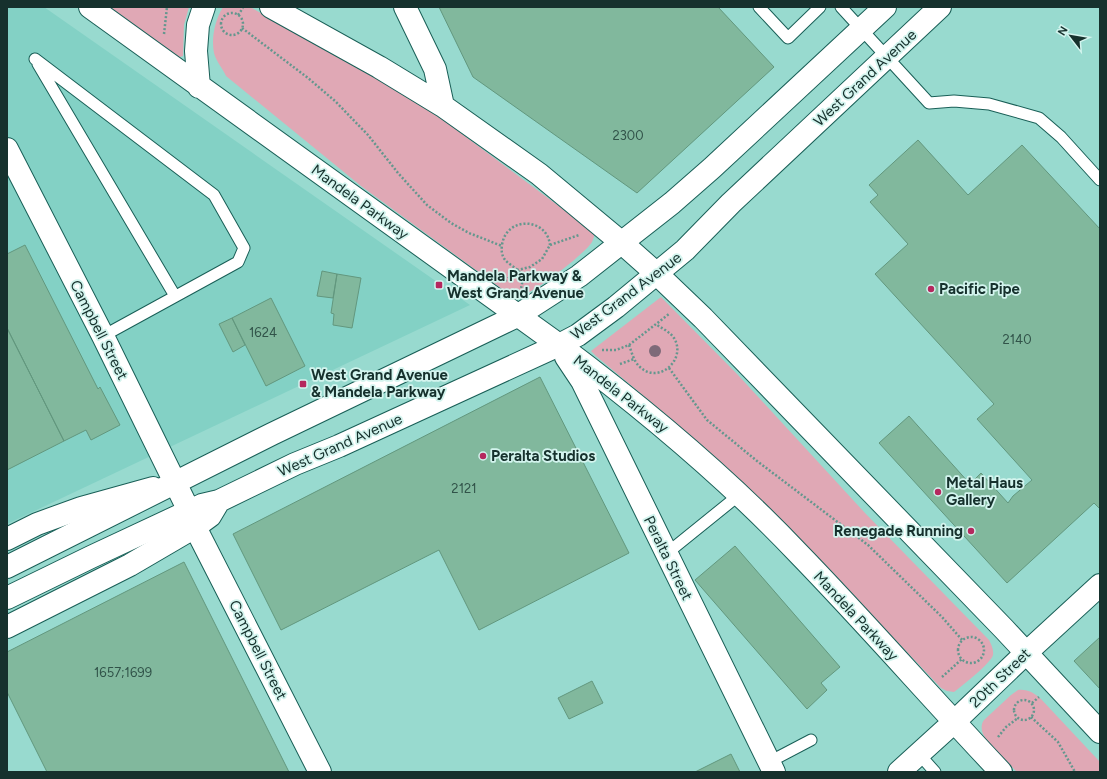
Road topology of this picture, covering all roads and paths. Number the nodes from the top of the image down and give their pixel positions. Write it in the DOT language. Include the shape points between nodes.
graph roads {
  1 [pos="90,7"];
  2 [pos="167,7"];
  3 [pos="204,7"];
  4 [pos="271,7"];
  5 [pos="405,7"];
  6 [pos="759,7"];
  7 [pos="820,7"];
  8 [pos="841,7"];
  9 [pos="884,7"];
  10 [pos="940,7"];
  11 [pos="243,8"];
  12 [pos="238,15"];
  13 [pos="242,28"];
  14 [pos="861,29"];
  15 [pos="163,41"];
  16 [pos="887,57"];
  17 [pos="200,88"];
  18 [pos="443,106"];
  19 [pos="7,149"];
  20 [pos="1100,180"];
  21 [pos="586,233"];
  22 [pos="622,243"];
  23 [pos="550,245"];
  24 [pos="502,246"];
  25 [pos="518,270"];
  26 [pos="656,274"];
  27 [pos="503,283"];
  28 [pos="520,293"];
  29 [pos="175,296"];
  30 [pos="673,311"];
  31 [pos="517,316"];
  32 [pos="657,325"];
  33 [pos="103,336"];
  34 [pos="558,345"];
  35 [pos="629,345"];
  36 [pos="600,350"];
  37 [pos="634,359"];
  38 [pos="615,366"];
  39 [pos="669,368"];
  40 [pos="175,482"];
  41 [pos="739,495"];
  42 [pos="192,519"];
  43 [pos="7,539"];
  44 [pos="666,554"];
  45 [pos="7,568"];
  46 [pos="1100,585"];
  47 [pos="7,598"];
  48 [pos="7,627"];
  49 [pos="963,641"];
  50 [pos="1026,653"];
  51 [pos="962,659"];
  52 [pos="942,678"];
  53 [pos="1018,718"];
  54 [pos="1031,718"];
  55 [pos="954,722"];
  56 [pos="1100,732"];
  57 [pos="811,740"];
  58 [pos="983,753"];
  59 [pos="920,754"];
  60 [pos="771,767"];
  61 [pos="320,772"];
  62 [pos="899,772"];
  63 [pos="935,772"];
  64 [pos="1001,772"];
  65 [pos="1075,772"];
  1 -- 17 [label="main road, Mandela Parkway"];
  2 -- 15 [label="path"];
  3 -- 17 [label="main road" via="198,25 196,51"];
  4 -- 18 [label="main road"];
  5 -- 18 [label="main road" via="436,69"];
  6 -- 7 [label="lane" via="788,38"];
  8 -- 14 [label="lane"];
  9 -- 14 [label="main road"];
  10 -- 16 [label="main road, West Grand Avenue"];
  11 -- 12 [label="path"];
  12 -- 13 [label="path" via="242,19"];
  12 -- 13 [label="path" via="226,15 221,26 224,32 232,35"];
  13 -- 24 [label="path" via="335,101 368,135 427,205 469,233"];
  14 -- 16 [label="lane"];
  14 -- 22 [label="main road" via="712,168"];
  16 -- 20 [label="lane" via="929,103 954,101 989,104 1039,118 1061,137"];
  16 -- 26 [label="main road, West Grand Avenue" via="731,203 685,250"];
  17 -- 31 [label="main road, Mandela Parkway"];
  18 -- 22 [label="main road" via="539,174"];
  19 -- 33 [label="main road, Campbell Street"];
  21 -- 23 [label="path"];
  22 -- 26 [label="main road"];
  22 -- 31 [label="main road" via="579,276"];
  23 -- 24 [label="path" via="549,237 539,227 522,223 506,233"];
  23 -- 25 [label="path" via="542,259 530,267"];
  24 -- 25 [label="path" via="507,263"];
  25 -- 27 [label="path"];
  25 -- 28 [label="path" via="522,277"];
  26 -- 34 [label="main road, West Grand Avenue" via="584,330"];
  26 -- 50 [label="main road" via="703,318"];
  29 -- 29 [label="lane" via="171,290 35,58 214,195 244,248 238,262"];
  29 -- 33 [label="lane"];
  30 -- 32 [label="path"];
  31 -- 34 [label="main road, Mandela Parkway"];
  31 -- 40 [label="main road"];
  32 -- 35 [label="path"];
  32 -- 39 [label="path" via="671,334 677,347 675,361"];
  33 -- 40 [label="main road, Campbell Street"];
  34 -- 41 [label="main road, Mandela Parkway" via="666,430"];
  34 -- 42 [label="main road, West Grand Avenue" via="295,464 219,502 202,504"];
  34 -- 44 [label="main road, Peralta Street" via="582,381"];
  35 -- 36 [label="path" via="616,350"];
  35 -- 37 [label="path"];
  37 -- 38 [label="path"];
  37 -- 39 [label="path" via="640,367 653,373"];
  39 -- 49 [label="path" via="707,420 757,462 868,545"];
  40 -- 42 [label="main road, Campbell Street"];
  40 -- 43 [label="main road" via="81,508 36,524"];
  40 -- 45 [label="main road"];
  41 -- 44 [label="lane"];
  41 -- 55 [label="main road, Mandela Parkway" via="797,551"];
  42 -- 47 [label="main road, West Grand Avenue" via="77,563"];
  42 -- 48 [label="main road, West Grand Avenue" via="130,565"];
  42 -- 61 [label="main road, Campbell Street"];
  44 -- 60 [label="main road, Peralta Street"];
  46 -- 50 [label="main road, 20th Street"];
  49 -- 51 [label="path" via="958,651"];
  49 -- 51 [label="path" via="974,638 982,644 983,652 978,661 972,663 964,662"];
  50 -- 55 [label="main road, 20th Street"];
  50 -- 56 [label="main road"];
  51 -- 52 [label="path"];
  53 -- 54 [label="path"];
  53 -- 54 [label="path" via="1014,708 1023,700 1033,705 1034,713"];
  53 -- 58 [label="path" via="1006,727"];
  54 -- 65 [label="path" via="1058,742"];
  55 -- 58 [label="main road, Mandela Parkway"];
  55 -- 59 [label="main road, 20th Street"];
  57 -- 60 [label="lane"];
  58 -- 64 [label="main road, Mandela Parkway"];
  59 -- 62 [label="main road, 20th Street"];
  59 -- 63 [label="lane"];
}
